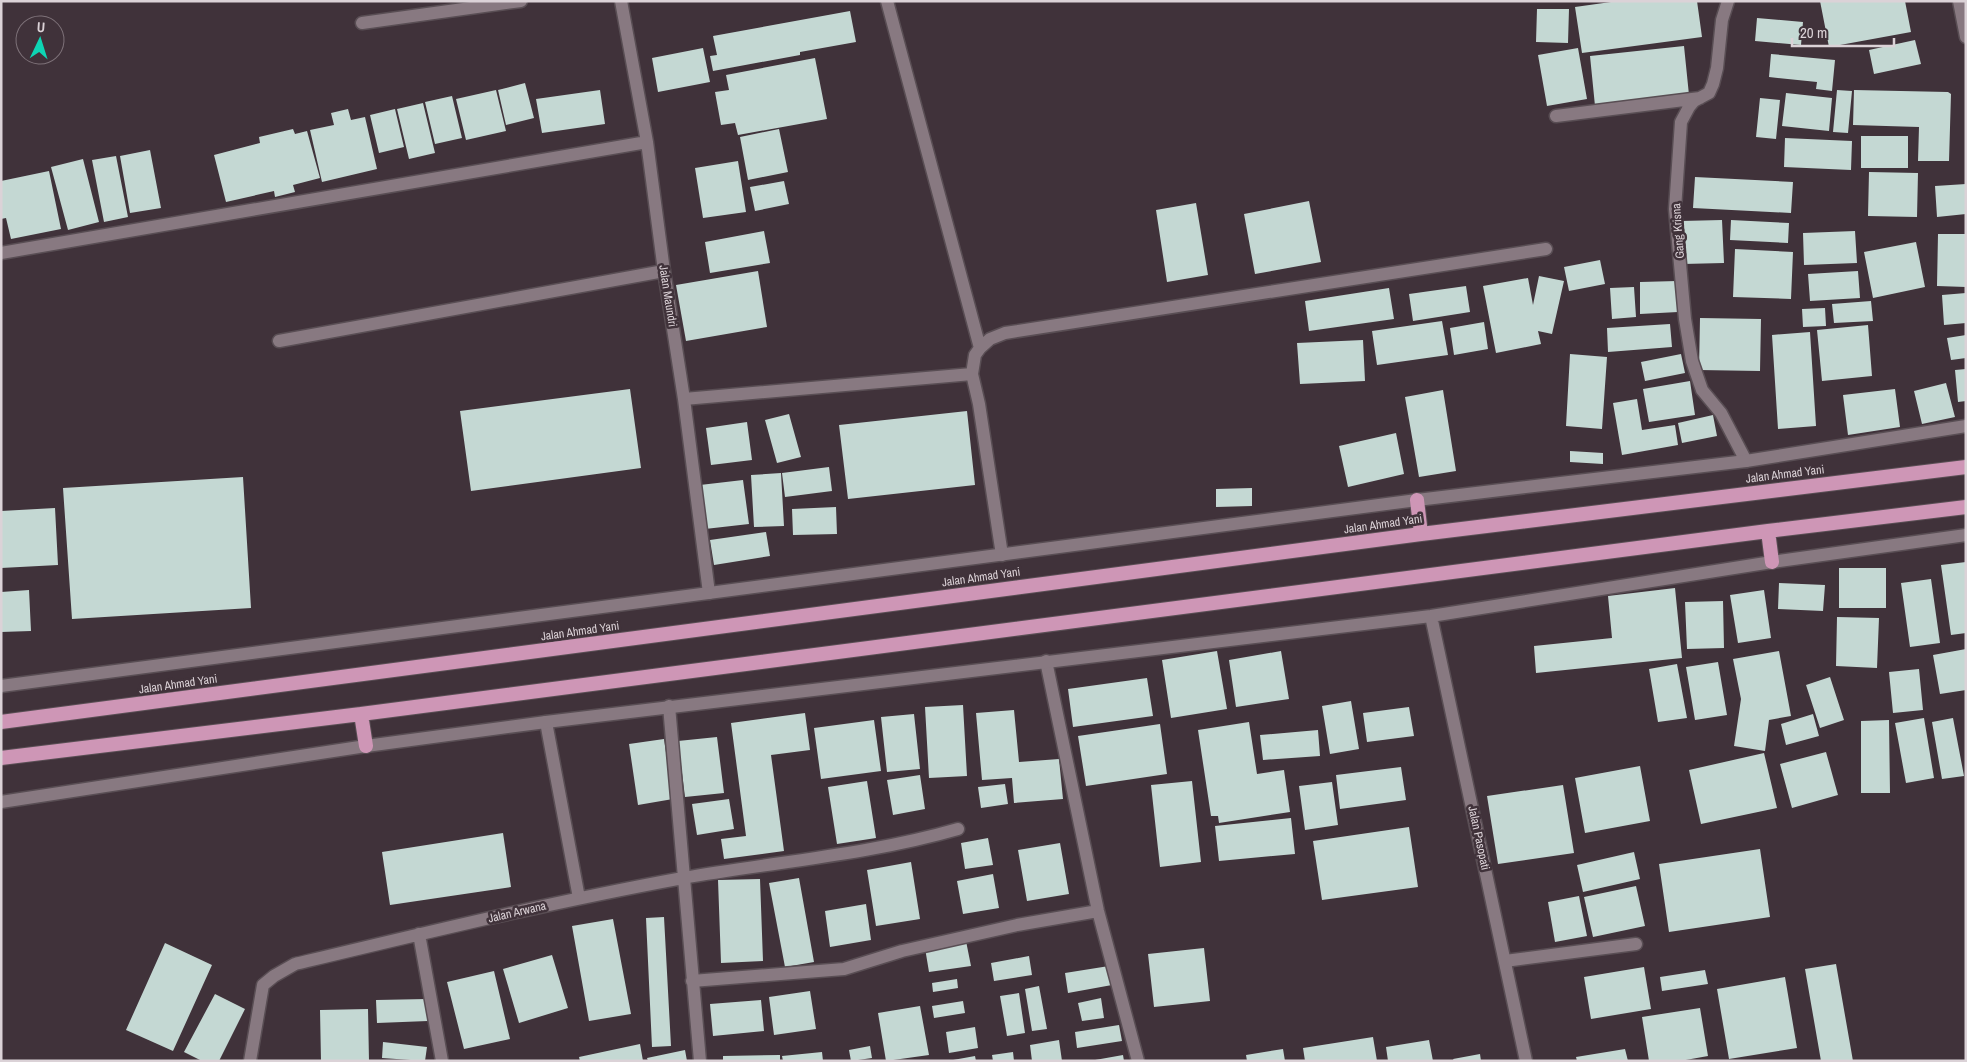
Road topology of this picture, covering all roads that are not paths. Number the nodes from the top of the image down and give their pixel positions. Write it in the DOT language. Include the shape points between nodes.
graph roads {
  1 [pos="521,1"];
  2 [pos="621,1"];
  3 [pos="887,1"];
  4 [pos="1728,1"];
  5 [pos="1959,1"];
  6 [pos="362,23"];
  7 [pos="1965,32"];
  8 [pos="1702,97"];
  9 [pos="1556,116"];
  10 [pos="647,142"];
  11 [pos="1546,249"];
  12 [pos="1,253"];
  13 [pos="664,271"];
  14 [pos="279,341"];
  15 [pos="980,348"];
  16 [pos="972,374"];
  17 [pos="684,400"];
  18 [pos="1966,426"];
  19 [pos="1746,461"];
  20 [pos="1966,467"];
  21 [pos="1416,500"];
  22 [pos="1966,507"];
  23 [pos="1768,531"];
  24 [pos="1421,534"];
  25 [pos="1966,535"];
  26 [pos="1002,555"];
  27 [pos="1772,562"];
  28 [pos="709,593"];
  29 [pos="1432,616"];
  30 [pos="1046,662"];
  31 [pos="1,686"];
  32 [pos="669,706"];
  33 [pos="361,714"];
  34 [pos="1,722"];
  35 [pos="546,722"];
  36 [pos="366,746"];
  37 [pos="1,758"];
  38 [pos="1,802"];
  39 [pos="958,829"];
  40 [pos="684,878"];
  41 [pos="579,898"];
  42 [pos="1098,911"];
  43 [pos="419,934"];
  44 [pos="1636,944"];
  45 [pos="1505,961"];
  46 [pos="692,981"];
  47 [pos="250,1061"];
  48 [pos="442,1061"];
  49 [pos="700,1061"];
  50 [pos="1138,1061"];
  51 [pos="1526,1061"];
  1 -- 6 [label="street"];
  2 -- 10 [label="street, Jalan Maundri"];
  3 -- 15 [label="street"];
  4 -- 8 [label="street, Gang Krisna" via="1722,20 1713,84 1709,93"];
  5 -- 7 [label="street"];
  8 -- 9 [label="street"];
  8 -- 19 [label="street, Gang Krisna" via="1689,106 1679,134 1674,210 1685,319 1692,361 1702,390 1721,413"];
  10 -- 12 [label="street"];
  10 -- 13 [label="street, Jalan Maundri"];
  11 -- 15 [label="street" via="1005,333 990,339"];
  13 -- 14 [label="street"];
  13 -- 17 [label="street, Jalan Maundri"];
  15 -- 16 [label="street" via="975,355"];
  16 -- 17 [label="street"];
  16 -- 26 [label="street"];
  17 -- 28 [label="street, Jalan Maundri"];
  18 -- 19 [label="street"];
  19 -- 21 [label="street"];
  20 -- 24 [label="highway, Jalan Ahmad Yani"];
  21 -- 24 [label="highway"];
  21 -- 26 [label="street"];
  22 -- 23 [label="highway"];
  23 -- 27 [label="highway"];
  23 -- 33 [label="highway"];
  24 -- 34 [label="highway, Jalan Ahmad Yani"];
  25 -- 27 [label="street"];
  26 -- 28 [label="street"];
  27 -- 29 [label="street"];
  28 -- 31 [label="street"];
  29 -- 30 [label="street"];
  29 -- 45 [label="street, Jalan Pasopati"];
  30 -- 32 [label="street"];
  30 -- 42 [label="street"];
  32 -- 35 [label="street"];
  32 -- 40 [label="street"];
  33 -- 36 [label="highway"];
  33 -- 37 [label="highway"];
  35 -- 36 [label="street"];
  35 -- 41 [label="street"];
  36 -- 38 [label="street"];
  39 -- 40 [label="street, Jalan Arwana" via="900,842"];
  40 -- 41 [label="street, Jalan Arwana"];
  40 -- 46 [label="street"];
  41 -- 43 [label="street, Jalan Arwana"];
  42 -- 46 [label="street" via="1007,927 902,951 844,969"];
  42 -- 50 [label="street"];
  43 -- 47 [label="street, Jalan Arwana" via="295,964 263,984"];
  43 -- 48 [label="street"];
  44 -- 45 [label="street"];
  45 -- 51 [label="street, Jalan Pasopati"];
  46 -- 49 [label="street"];
}
